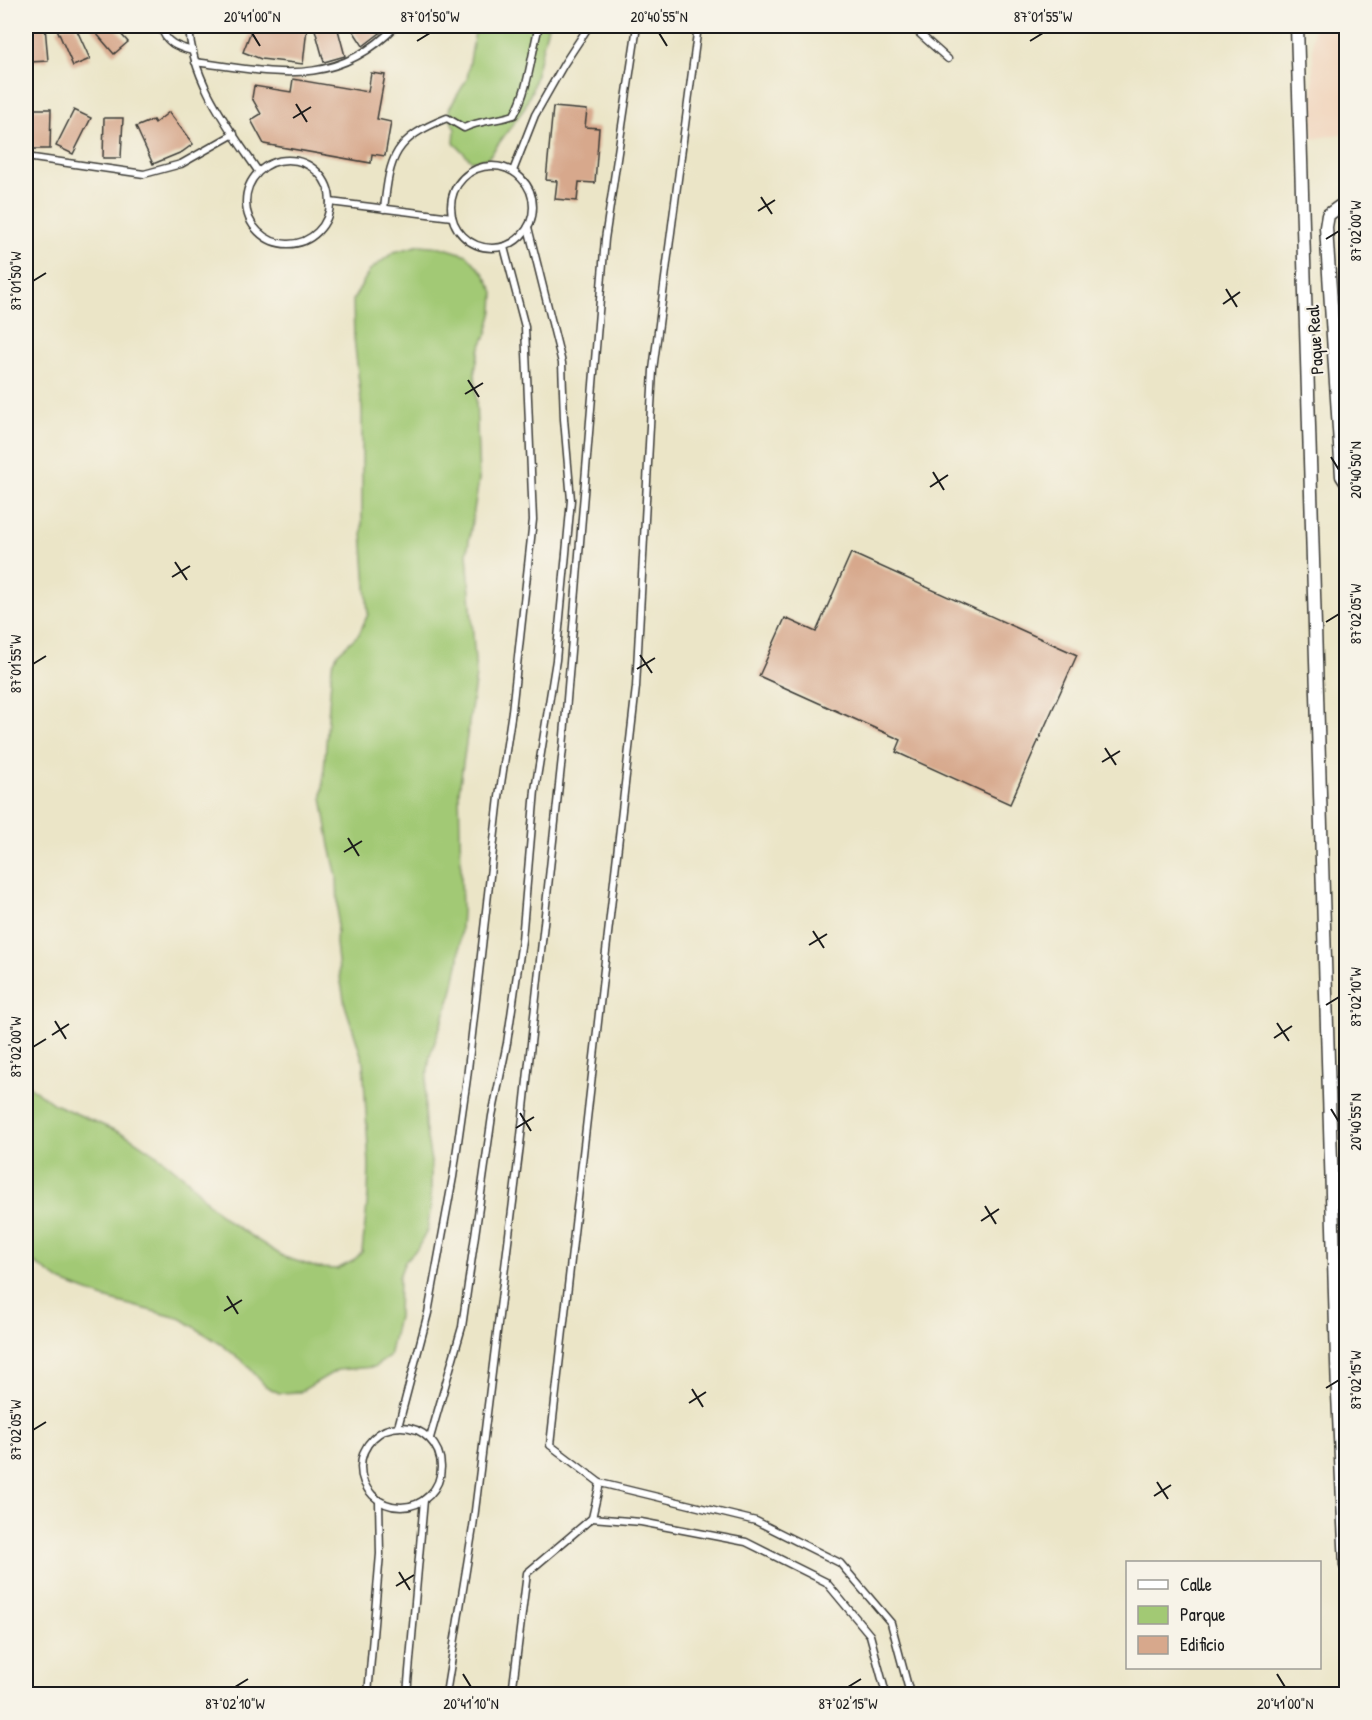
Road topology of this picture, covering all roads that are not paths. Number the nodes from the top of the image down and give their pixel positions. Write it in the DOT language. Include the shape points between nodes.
graph roads {
  1 [pos="160,26"];
  2 [pos="189,26"];
  3 [pos="396,26"];
  4 [pos="539,26"];
  5 [pos="589,26"];
  6 [pos="637,26"];
  7 [pos="698,26"];
  8 [pos="911,26"];
  9 [pos="1297,26"];
  10 [pos="193,51"];
  11 [pos="948,59"];
  12 [pos="195,62"];
  13 [pos="234,134"];
  14 [pos="26,157"];
  15 [pos="258,171"];
  16 [pos="513,171"];
  17 [pos="330,202"];
  18 [pos="384,209"];
  19 [pos="1347,209"];
  20 [pos="452,217"];
  21 [pos="528,227"];
  22 [pos="504,247"];
  23 [pos="1347,482"];
  24 [pos="398,1426"];
  25 [pos="430,1438"];
  26 [pos="600,1483"];
  27 [pos="424,1500"];
  28 [pos="379,1501"];
  29 [pos="592,1518"];
  30 [pos="1347,1566"];
  31 [pos="368,1695"];
  32 [pos="407,1695"];
  33 [pos="446,1695"];
  34 [pos="512,1695"];
  35 [pos="886,1695"];
  36 [pos="910,1695"];
  1 -- 10 [label="lane" via="164,37 176,47"];
  2 -- 10 [label="lane"];
  3 -- 12 [label="lane" via="354,59 321,71 292,73"];
  4 -- 18 [label="lane" via="525,89 514,115 495,122 475,122 464,128 447,118 403,142 392,161"];
  5 -- 16 [label="lane" via="535,115"];
  6 -- 33 [label="lane" via="605,239 563,748 522,1134 473,1527"];
  7 -- 26 [label="lane" via="653,370 636,687 550,1445"];
  8 -- 11 [label="lane"];
  9 -- 30 [label="street" via="1338,1394"];
  10 -- 12 [label="lane"];
  12 -- 13 [label="lane"];
  13 -- 14 [label="lane" via="181,164 144,174"];
  13 -- 15 [label="lane"];
  15 -- 17 [label="lane" via="276,160 305,162 326,182"];
  15 -- 17 [label="lane" via="247,190 245,203 251,222 277,243 304,241 315,234 324,224"];
  16 -- 20 [label="lane" via="486,165 461,178 450,204"];
  16 -- 21 [label="lane" via="531,193 534,207"];
  17 -- 18 [label="lane"];
  18 -- 20 [label="lane"];
  19 -- 23 [label="street, Paque Real" via="1339,207 1328,215 1326,227 1342,476"];
  20 -- 22 [label="lane" via="457,230 472,243 491,249"];
  21 -- 22 [label="lane" via="516,242"];
  21 -- 25 [label="lane" via="562,363 571,500 556,660 535,790 522,940 510,1020 462,1327"];
  22 -- 24 [label="lane" via="525,327 533,520 453,1177 428,1313"];
  24 -- 25 [label="lane"];
  24 -- 28 [label="lane" via="375,1436 362,1457 363,1482"];
  25 -- 27 [label="lane" via="441,1464 440,1478"];
  26 -- 29 [label="lane"];
  26 -- 36 [label="lane" via="756,1521 840,1563 891,1623"];
  27 -- 28 [label="lane" via="402,1507"];
  27 -- 32 [label="lane"];
  28 -- 31 [label="lane" via="380,1554"];
  29 -- 34 [label="lane" via="527,1573"];
  29 -- 35 [label="lane" via="641,1522 746,1542 826,1582 870,1635"];
}
